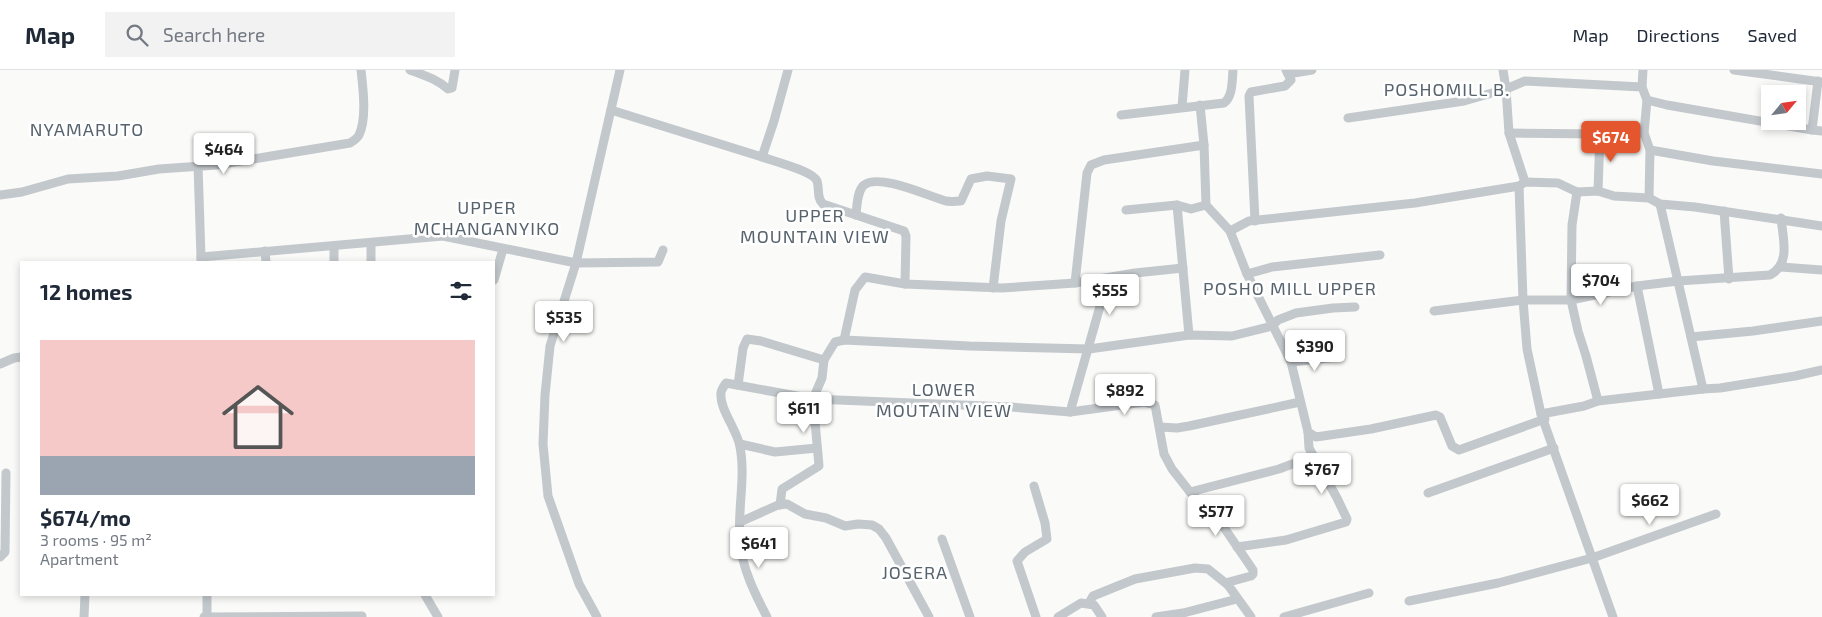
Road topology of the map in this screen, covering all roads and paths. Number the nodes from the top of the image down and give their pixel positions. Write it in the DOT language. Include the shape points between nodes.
graph roads {
  1 [pos="361,70"];
  2 [pos="410,70"];
  3 [pos="455,70"];
  4 [pos="620,70"];
  5 [pos="788,70"];
  6 [pos="1185,70"];
  7 [pos="1233,70"];
  8 [pos="1312,70"];
  9 [pos="1503,70"];
  10 [pos="1643,70"];
  11 [pos="1734,70"];
  12 [pos="1287,72"];
  13 [pos="1820,82"];
  14 [pos="1642,87"];
  15 [pos="1506,89"];
  16 [pos="1647,100"];
  17 [pos="1200,105"];
  18 [pos="1182,107"];
  19 [pos="611,110"];
  20 [pos="1121,115"];
  21 [pos="1348,118"];
  22 [pos="1812,130"];
  23 [pos="1822,131"];
  24 [pos="1509,133"];
  25 [pos="1644,133"];
  26 [pos="1600,134"];
  27 [pos="1204,145"];
  28 [pos="1650,150"];
  29 [pos="762,157"];
  30 [pos="198,165"];
  31 [pos="1822,174"];
  32 [pos="1522,184"];
  33 [pos="1598,191"];
  34 [pos="1576,192"];
  35 [pos="0,195"];
  36 [pos="1649,198"];
  37 [pos="1660,204"];
  38 [pos="1177,205"];
  39 [pos="1206,205"];
  40 [pos="1126,210"];
  41 [pos="1724,211"];
  42 [pos="856,215"];
  43 [pos="1781,218"];
  44 [pos="1255,222"];
  45 [pos="1822,226"];
  46 [pos="1230,231"];
  47 [pos="371,243"];
  48 [pos="334,246"];
  49 [pos="503,249"];
  50 [pos="663,250"];
  51 [pos="265,251"];
  52 [pos="1380,255"];
  53 [pos="201,260"];
  54 [pos="266,261"];
  55 [pos="334,261"];
  56 [pos="371,261"];
  57 [pos="576,263"];
  58 [pos="1781,267"];
  59 [pos="1184,268"];
  60 [pos="1822,270"];
  61 [pos="1247,274"];
  62 [pos="495,277"];
  63 [pos="1108,278"];
  64 [pos="1730,279"];
  65 [pos="1678,280"];
  66 [pos="1074,283"];
  67 [pos="905,284"];
  68 [pos="1637,286"];
  69 [pos="993,288"];
  70 [pos="1523,300"];
  71 [pos="1571,300"];
  72 [pos="1354,307"];
  73 [pos="1434,311"];
  74 [pos="1822,320"];
  75 [pos="1272,326"];
  76 [pos="1189,335"];
  77 [pos="1691,337"];
  78 [pos="844,340"];
  79 [pos="1089,349"];
  80 [pos="20,357"];
  81 [pos="1337,357"];
  82 [pos="824,360"];
  83 [pos="1291,362"];
  84 [pos="0,364"];
  85 [pos="1822,370"];
  86 [pos="738,385"];
  87 [pos="1703,388"];
  88 [pos="1659,394"];
  89 [pos="813,399"];
  90 [pos="1598,401"];
  91 [pos="1300,402"];
  92 [pos="1070,412"];
  93 [pos="1543,416"];
  94 [pos="1160,427"];
  95 [pos="1308,432"];
  96 [pos="740,444"];
  97 [pos="817,448"];
  98 [pos="1554,448"];
  99 [pos="1314,456"];
  100 [pos="6,473"];
  101 [pos="1034,486"];
  102 [pos="1190,492"];
  103 [pos="1428,493"];
  104 [pos="780,505"];
  105 [pos="1716,514"];
  106 [pos="740,522"];
  107 [pos="942,539"];
  108 [pos="1237,547"];
  109 [pos="0,557"];
  110 [pos="1592,558"];
  111 [pos="1228,585"];
  112 [pos="1368,593"];
  113 [pos="85,596"];
  114 [pos="207,596"];
  115 [pos="426,596"];
  116 [pos="1237,599"];
  117 [pos="1409,601"];
  118 [pos="1089,603"];
  119 [pos="362,616"];
  120 [pos="84,617"];
  121 [pos="206,617"];
  122 [pos="438,617"];
  123 [pos="597,617"];
  124 [pos="767,617"];
  125 [pos="929,617"];
  126 [pos="970,617"];
  127 [pos="1036,617"];
  128 [pos="1058,617"];
  129 [pos="1102,617"];
  130 [pos="1156,617"];
  131 [pos="1251,617"];
  132 [pos="1284,617"];
  133 [pos="1613,617"];
  1 -- 30 [label="street" via="364,89 362,124 358,137 350,143 217,165"];
  2 -- 3 [label="street" via="448,89 454,85"];
  4 -- 19 [label="street"];
  5 -- 29 [label="street"];
  6 -- 18 [label="street"];
  7 -- 17 [label="street" via="1227,101"];
  8 -- 12 [label="street"];
  9 -- 15 [label="street"];
  10 -- 14 [label="street"];
  11 -- 13 [label="street"];
  12 -- 44 [label="street" via="1291,80 1285,86 1254,91 1249,96"];
  13 -- 22 [label="street"];
  14 -- 15 [label="street" via="1525,81"];
  14 -- 16 [label="street"];
  15 -- 21 [label="street" via="1464,101"];
  15 -- 24 [label="street"];
  16 -- 22 [label="street"];
  16 -- 25 [label="street"];
  17 -- 18 [label="street"];
  17 -- 27 [label="street"];
  18 -- 20 [label="street"];
  19 -- 29 [label="street"];
  19 -- 57 [label="street"];
  22 -- 23 [label="street"];
  24 -- 26 [label="street"];
  24 -- 32 [label="street"];
  25 -- 26 [label="street"];
  25 -- 28 [label="street"];
  26 -- 33 [label="street"];
  27 -- 39 [label="street"];
  27 -- 66 [label="street" via="1104,160 1091,166 1086,173"];
  28 -- 31 [label="street"];
  28 -- 36 [label="street"];
  29 -- 42 [label="street" via="811,174 818,183 818,195 823,204"];
  30 -- 35 [label="street" via="68,179"];
  30 -- 53 [label="street"];
  32 -- 34 [label="street" via="1558,183"];
  32 -- 44 [label="street" via="1415,203"];
  32 -- 70 [label="street"];
  33 -- 34 [label="street"];
  33 -- 36 [label="street" via="1614,196"];
  34 -- 71 [label="street"];
  36 -- 37 [label="street"];
  37 -- 41 [label="street"];
  37 -- 65 [label="street"];
  38 -- 39 [label="street" via="1191,209"];
  38 -- 40 [label="street"];
  38 -- 59 [label="street"];
  39 -- 46 [label="street"];
  41 -- 43 [label="street"];
  41 -- 64 [label="street"];
  42 -- 67 [label="street" via="904,231"];
  42 -- 69 [label="street" via="860,191 872,181 948,201 961,201 971,179 987,176 1011,179 1001,222"];
  43 -- 45 [label="street"];
  43 -- 58 [label="street" via="1784,258"];
  44 -- 46 [label="street" via="1249,221"];
  46 -- 61 [label="street"];
  47 -- 48 [label="street"];
  47 -- 49 [label="street" via="443,236"];
  47 -- 56 [label="street"];
  48 -- 51 [label="street"];
  48 -- 55 [label="street"];
  49 -- 57 [label="street"];
  49 -- 62 [label="street"];
  50 -- 57 [label="street" via="658,262"];
  51 -- 53 [label="street"];
  51 -- 54 [label="street"];
  52 -- 61 [label="street" via="1272,267"];
  57 -- 123 [label="street" via="550,346 544,444 548,496 579,584"];
  58 -- 60 [label="street"];
  58 -- 64 [label="street" via="1770,276"];
  59 -- 63 [label="street"];
  59 -- 76 [label="street"];
  61 -- 75 [label="street"];
  63 -- 66 [label="street"];
  63 -- 79 [label="street"];
  64 -- 65 [label="street"];
  65 -- 68 [label="street"];
  65 -- 77 [label="street"];
  66 -- 69 [label="street"];
  67 -- 69 [label="street"];
  67 -- 78 [label="street" via="865,277 855,290"];
  68 -- 71 [label="street"];
  68 -- 88 [label="street"];
  70 -- 71 [label="street"];
  70 -- 73 [label="street"];
  70 -- 93 [label="street" via="1526,349"];
  71 -- 90 [label="street"];
  72 -- 75 [label="street" via="1296,313"];
  74 -- 77 [label="street"];
  75 -- 76 [label="street" via="1232,336"];
  75 -- 83 [label="street"];
  76 -- 79 [label="street"];
  77 -- 87 [label="street"];
  78 -- 79 [label="street"];
  78 -- 82 [label="street" via="835,342"];
  79 -- 92 [label="street"];
  80 -- 84 [label="street"];
  81 -- 83 [label="street"];
  82 -- 86 [label="street" via="747,339"];
  82 -- 89 [label="street" via="822,378"];
  83 -- 91 [label="street"];
  85 -- 87 [label="street" via="1720,388"];
  86 -- 89 [label="street"];
  86 -- 96 [label="street" via="726,383 721,393 722,403"];
  87 -- 88 [label="street"];
  88 -- 90 [label="street"];
  89 -- 92 [label="street"];
  89 -- 97 [label="street"];
  90 -- 93 [label="street"];
  91 -- 94 [label="street" via="1178,428"];
  91 -- 95 [label="street"];
  92 -- 94 [label="street" via="1144,402 1155,405"];
  93 -- 95 [label="street" via="1459,450 1452,446 1436,414 1371,429 1316,436"];
  93 -- 98 [label="street"];
  94 -- 102 [label="street" via="1164,454"];
  95 -- 99 [label="street" via="1308,446"];
  96 -- 97 [label="street" via="775,452"];
  96 -- 106 [label="street"];
  97 -- 104 [label="street" via="819,466 782,489"];
  98 -- 103 [label="street"];
  98 -- 110 [label="street"];
  99 -- 102 [label="street" via="1278,470"];
  99 -- 108 [label="street" via="1346,522 1286,540"];
  100 -- 109 [label="street" via="5,552"];
  101 -- 127 [label="street" via="1046,523 1047,539 1024,552 1017,560"];
  102 -- 108 [label="street" via="1223,526"];
  104 -- 106 [label="street"];
  104 -- 125 [label="street" via="786,504 805,514 845,526 866,523 880,529"];
  105 -- 110 [label="street"];
  106 -- 124 [label="street" via="742,555"];
  107 -- 126 [label="street"];
  108 -- 111 [label="street" via="1253,574"];
  110 -- 117 [label="street" via="1498,583"];
  110 -- 133 [label="street"];
  111 -- 116 [label="street"];
  111 -- 118 [label="street" via="1208,570 1194,568 1135,579 1092,596"];
  112 -- 132 [label="street"];
  113 -- 120 [label="street"];
  114 -- 121 [label="street"];
  115 -- 122 [label="street"];
  116 -- 130 [label="street"];
  116 -- 131 [label="street"];
  118 -- 128 [label="street" via="1082,603"];
  118 -- 129 [label="street"];
  119 -- 121 [label="street"];
}
